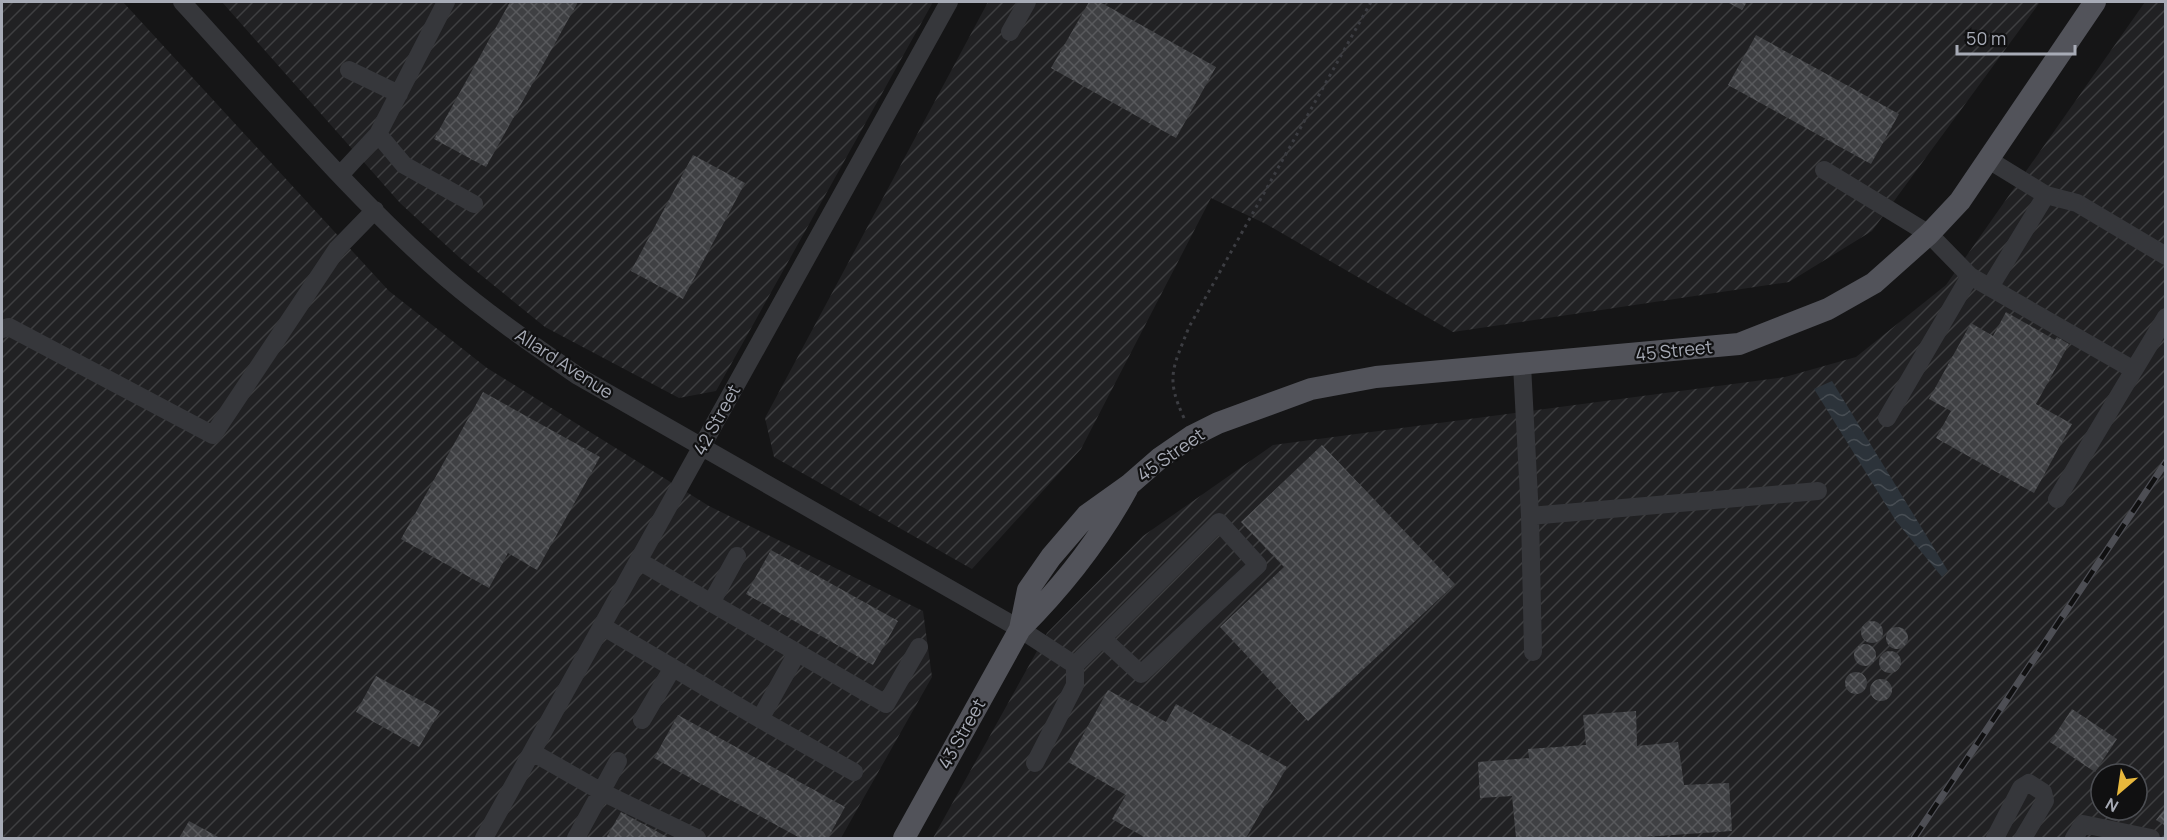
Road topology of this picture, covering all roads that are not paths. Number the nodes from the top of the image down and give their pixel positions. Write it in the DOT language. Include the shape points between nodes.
graph roads {
  1 [pos="182,2"];
  2 [pos="446,2"];
  3 [pos="949,2"];
  4 [pos="1027,2"];
  5 [pos="2095,2"];
  6 [pos="1010,32"];
  7 [pos="349,70"];
  8 [pos="399,94"];
  9 [pos="378,134"];
  10 [pos="1989,160"];
  11 [pos="1824,170"];
  12 [pos="340,175"];
  13 [pos="2046,195"];
  14 [pos="474,204"];
  15 [pos="375,210"];
  16 [pos="1929,234"];
  17 [pos="2166,256"];
  18 [pos="1970,276"];
  19 [pos="1990,287"];
  20 [pos="2166,317"];
  21 [pos="2,329"];
  22 [pos="1522,365"];
  23 [pos="2134,370"];
  24 [pos="1887,418"];
  25 [pos="702,448"];
  26 [pos="1818,491"];
  27 [pos="2057,499"];
  28 [pos="1530,516"];
  29 [pos="737,556"];
  30 [pos="639,561"];
  31 [pos="711,603"];
  32 [pos="602,626"];
  33 [pos="1020,629"];
  34 [pos="1102,638"];
  35 [pos="919,647"];
  36 [pos="1533,652"];
  37 [pos="797,653"];
  38 [pos="1075,665"];
  39 [pos="672,669"];
  40 [pos="760,719"];
  41 [pos="642,720"];
  42 [pos="532,752"];
  43 [pos="618,761"];
  44 [pos="1035,763"];
  45 [pos="854,772"];
  46 [pos="602,792"];
  47 [pos="2032,836"];
  48 [pos="484,838"];
  49 [pos="576,838"];
  50 [pos="697,838"];
  51 [pos="904,838"];
  52 [pos="1995,838"];
  53 [pos="2074,838"];
  54 [pos="2151,838"];
  1 -- 12 [label="street, Allard Avenue"];
  2 -- 8 [label="street"];
  3 -- 25 [label="street, 42 Street"];
  4 -- 6 [label="street"];
  5 -- 10 [label="main road, 45 Street"];
  7 -- 8 [label="street"];
  8 -- 9 [label="street"];
  9 -- 12 [label="street"];
  9 -- 14 [label="street" via="404,165"];
  10 -- 13 [label="street"];
  10 -- 16 [label="main road, 45 Street" via="1960,201"];
  11 -- 16 [label="street"];
  12 -- 15 [label="street, Allard Avenue"];
  13 -- 17 [label="street" via="2077,203"];
  13 -- 19 [label="street"];
  15 -- 21 [label="street" via="337,249 213,435 9,327"];
  15 -- 25 [label="street, Allard Avenue" via="446,278 513,331 578,376"];
  16 -- 18 [label="street"];
  16 -- 22 [label="main road, 45 Street" via="1865,288 1828,309 1739,344"];
  18 -- 19 [label="street"];
  18 -- 24 [label="street"];
  19 -- 23 [label="street"];
  20 -- 23 [label="street"];
  22 -- 28 [label="street"];
  22 -- 33 [label="main road, 45 Street" via="1376,377 1311,389 1192,436 1087,515 1028,590"];
  23 -- 27 [label="street"];
  25 -- 30 [label="street, 42 Street"];
  25 -- 33 [label="street, Allard Avenue"];
  26 -- 28 [label="street"];
  28 -- 36 [label="street"];
  29 -- 31 [label="street"];
  30 -- 31 [label="street"];
  30 -- 32 [label="street, 42 Street"];
  31 -- 37 [label="street"];
  32 -- 39 [label="street"];
  32 -- 42 [label="street, 42 Street"];
  33 -- 38 [label="street, Allard Avenue"];
  33 -- 51 [label="main road, 43 Street"];
  34 -- 34 [label="street" via="1219,522 1258,565 1141,674"];
  34 -- 38 [label="street"];
  35 -- 37 [label="street" via="886,704"];
  37 -- 40 [label="street"];
  38 -- 44 [label="street" via="1075,685"];
  39 -- 40 [label="street"];
  39 -- 41 [label="street"];
  40 -- 45 [label="street"];
  42 -- 46 [label="street"];
  42 -- 48 [label="street, 42 Street"];
  43 -- 46 [label="street"];
  46 -- 49 [label="street"];
  46 -- 50 [label="street"];
  47 -- 52 [label="street" via="2045,801 2043,792 2029,783 2021,788"];
  53 -- 54 [label="street" via="2083,824"];
}
